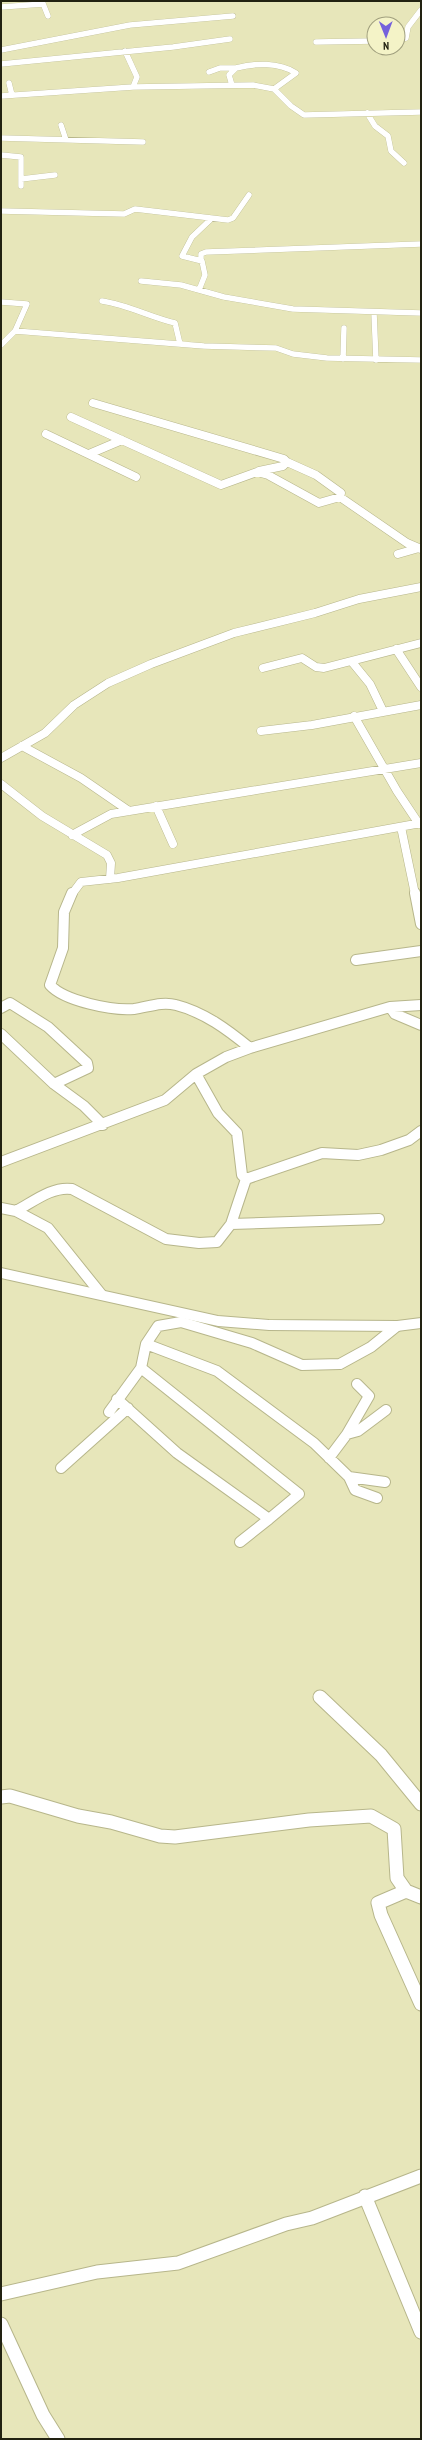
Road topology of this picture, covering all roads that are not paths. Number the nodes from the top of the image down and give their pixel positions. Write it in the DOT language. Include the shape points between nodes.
graph roads {
  1 [pos="42,2"];
  2 [pos="1,7"];
  3 [pos="421,10"];
  4 [pos="48,16"];
  5 [pos="233,16"];
  6 [pos="412,20"];
  7 [pos="421,21"];
  8 [pos="406,38"];
  9 [pos="230,39"];
  10 [pos="366,41"];
  11 [pos="316,42"];
  12 [pos="1,50"];
  13 [pos="125,51"];
  14 [pos="1,64"];
  15 [pos="236,68"];
  16 [pos="209,72"];
  17 [pos="9,83"];
  18 [pos="232,85"];
  19 [pos="134,87"];
  20 [pos="274,89"];
  21 [pos="12,95"];
  22 [pos="1,96"];
  23 [pos="421,112"];
  24 [pos="367,113"];
  25 [pos="61,125"];
  26 [pos="1,138"];
  27 [pos="66,140"];
  28 [pos="143,142"];
  29 [pos="1,155"];
  30 [pos="404,163"];
  31 [pos="56,175"];
  32 [pos="21,179"];
  33 [pos="21,186"];
  34 [pos="249,195"];
  35 [pos="1,211"];
  36 [pos="210,220"];
  37 [pos="421,244"];
  38 [pos="201,259"];
  39 [pos="140,281"];
  40 [pos="199,290"];
  41 [pos="102,301"];
  42 [pos="1,302"];
  43 [pos="374,313"];
  44 [pos="421,313"];
  45 [pos="344,328"];
  46 [pos="15,331"];
  47 [pos="180,344"];
  48 [pos="1,345"];
  49 [pos="344,360"];
  50 [pos="376,360"];
  51 [pos="421,360"];
  52 [pos="93,403"];
  53 [pos="71,417"];
  54 [pos="46,434"];
  55 [pos="122,440"];
  56 [pos="89,454"];
  57 [pos="287,462"];
  58 [pos="257,472"];
  59 [pos="136,477"];
  60 [pos="340,497"];
  61 [pos="420,549"];
  62 [pos="398,554"];
  63 [pos="417,588"];
  64 [pos="421,595"];
  65 [pos="421,642"];
  66 [pos="396,649"];
  67 [pos="352,662"];
  68 [pos="263,668"];
  69 [pos="421,687"];
  70 [pos="421,705"];
  71 [pos="383,711"];
  72 [pos="354,716"];
  73 [pos="261,731"];
  74 [pos="22,746"];
  75 [pos="1,758"];
  76 [pos="421,763"];
  77 [pos="384,769"];
  78 [pos="1,784"];
  79 [pos="156,806"];
  80 [pos="129,811"];
  81 [pos="420,824"];
  82 [pos="401,827"];
  83 [pos="72,835"];
  84 [pos="173,844"];
  85 [pos="110,879"];
  86 [pos="421,924"];
  87 [pos="421,951"];
  88 [pos="356,960"];
  89 [pos="421,1005"];
  90 [pos="390,1007"];
  91 [pos="1,1008"];
  92 [pos="421,1025"];
  93 [pos="1,1034"];
  94 [pos="250,1048"];
  95 [pos="196,1074"];
  96 [pos="54,1084"];
  97 [pos="103,1125"];
  98 [pos="421,1131"];
  99 [pos="1,1162"];
  100 [pos="246,1179"];
  101 [pos="1,1208"];
  102 [pos="16,1211"];
  103 [pos="379,1218"];
  104 [pos="231,1224"];
  105 [pos="1,1273"];
  106 [pos="101,1294"];
  107 [pos="184,1319"];
  108 [pos="421,1323"];
  109 [pos="397,1326"];
  110 [pos="146,1344"];
  111 [pos="141,1368"];
  112 [pos="357,1384"];
  113 [pos="117,1399"];
  114 [pos="128,1408"];
  115 [pos="386,1410"];
  116 [pos="108,1412"];
  117 [pos="347,1434"];
  118 [pos="329,1458"];
  119 [pos="61,1468"];
  120 [pos="349,1477"];
  121 [pos="385,1482"];
  122 [pos="377,1498"];
  123 [pos="269,1520"];
  124 [pos="240,1542"];
  125 [pos="320,1697"];
  126 [pos="1,1797"];
  127 [pos="421,1804"];
  128 [pos="406,1892"];
  129 [pos="421,1897"];
  130 [pos="421,2004"];
  131 [pos="421,2176"];
  132 [pos="365,2196"];
  133 [pos="1,2294"];
  134 [pos="1,2324"];
  135 [pos="421,2332"];
  136 [pos="58,2439"];
  1 -- 2 [label="street"];
  1 -- 4 [label="street"];
  3 -- 6 [label="street"];
  5 -- 12 [label="street" via="130,25"];
  6 -- 7 [label="street"];
  6 -- 8 [label="street"];
  9 -- 13 [label="street" via="180,47"];
  10 -- 11 [label="street"];
  13 -- 14 [label="street" via="51,56"];
  13 -- 19 [label="street" via="136,76"];
  15 -- 16 [label="street" via="220,68"];
  15 -- 18 [label="street" via="229,75"];
  15 -- 20 [label="street" via="282,65 296,73"];
  17 -- 21 [label="street"];
  18 -- 19 [label="street"];
  18 -- 20 [label="street"];
  19 -- 21 [label="street"];
  20 -- 24 [label="street" via="304,115"];
  21 -- 22 [label="street"];
  23 -- 24 [label="street"];
  24 -- 30 [label="street" via="375,126 388,136 391,150"];
  25 -- 27 [label="street"];
  26 -- 27 [label="street"];
  27 -- 28 [label="street"];
  29 -- 32 [label="street" via="21,157"];
  31 -- 32 [label="street"];
  32 -- 33 [label="street"];
  34 -- 36 [label="street" via="232,220"];
  35 -- 36 [label="street" via="124,214 135,209"];
  36 -- 38 [label="street" via="192,237 182,256"];
  37 -- 38 [label="street" via="206,252 201,254"];
  38 -- 40 [label="street" via="205,275"];
  39 -- 40 [label="street" via="182,285"];
  40 -- 43 [label="street" via="250,303 293,309"];
  41 -- 47 [label="street" via="126,305 147,316 175,323"];
  42 -- 46 [label="street" via="27,304"];
  43 -- 44 [label="street"];
  43 -- 50 [label="street"];
  45 -- 49 [label="street"];
  46 -- 47 [label="street"];
  46 -- 48 [label="street"];
  47 -- 49 [label="street" via="262,347 293,354"];
  49 -- 50 [label="street"];
  50 -- 51 [label="street"];
  52 -- 57 [label="street"];
  53 -- 55 [label="street"];
  54 -- 56 [label="street"];
  55 -- 56 [label="street"];
  55 -- 58 [label="street" via="221,485"];
  56 -- 59 [label="street"];
  57 -- 58 [label="street" via="283,466"];
  57 -- 60 [label="street" via="316,476 341,493"];
  58 -- 60 [label="street" via="268,475 320,504"];
  60 -- 61 [label="street" via="407,543"];
  61 -- 62 [label="street"];
  63 -- 64 [label="street"];
  63 -- 74 [label="street" via="359,599 315,613 234,632 150,664 94,692 74,705 45,733"];
  65 -- 66 [label="street"];
  66 -- 67 [label="street"];
  66 -- 69 [label="street"];
  67 -- 68 [label="street" via="320,668 302,658"];
  67 -- 71 [label="street" via="370,684"];
  70 -- 71 [label="street"];
  71 -- 72 [label="street"];
  72 -- 73 [label="street"];
  72 -- 77 [label="street"];
  74 -- 75 [label="street"];
  74 -- 80 [label="street" via="81,778"];
  76 -- 77 [label="street"];
  77 -- 79 [label="street"];
  77 -- 81 [label="street"];
  78 -- 83 [label="street" via="42,816"];
  79 -- 80 [label="street"];
  79 -- 84 [label="street"];
  80 -- 83 [label="street" via="104,816"];
  81 -- 82 [label="street"];
  82 -- 85 [label="street"];
  82 -- 86 [label="street"];
  83 -- 85 [label="street" via="107,855 112,863"];
  85 -- 94 [label="street" via="81,882 74,889 64,912 63,948 51,979 52,989 74,999 123,1008 176,1005 218,1023"];
  87 -- 88 [label="street"];
  89 -- 90 [label="street"];
  90 -- 92 [label="street" via="395,1014"];
  90 -- 94 [label="street"];
  91 -- 96 [label="street" via="10,1003 48,1027 87,1063 88,1068"];
  93 -- 96 [label="street"];
  94 -- 95 [label="street" via="226,1057"];
  95 -- 97 [label="street" via="164,1100"];
  95 -- 100 [label="street" via="218,1113 237,1133 242,1175"];
  96 -- 97 [label="street" via="84,1106"];
  97 -- 99 [label="street"];
  98 -- 100 [label="street" via="409,1140 381,1150 358,1155 322,1153"];
  100 -- 104 [label="street"];
  101 -- 102 [label="street"];
  102 -- 104 [label="street" via="57,1189 65,1188 174,1242 218,1242"];
  102 -- 106 [label="street" via="48,1228"];
  103 -- 104 [label="street"];
  105 -- 106 [label="main road"];
  106 -- 107 [label="main road"];
  107 -- 109 [label="main road" via="269,1325"];
  107 -- 109 [label="street" via="252,1343 302,1365 340,1364 371,1347"];
  107 -- 110 [label="street" via="158,1326"];
  108 -- 109 [label="main road"];
  110 -- 111 [label="street"];
  110 -- 118 [label="street" via="217,1371"];
  111 -- 113 [label="street"];
  111 -- 123 [label="street" via="251,1453 299,1494"];
  112 -- 117 [label="street" via="369,1396"];
  113 -- 114 [label="street"];
  113 -- 116 [label="street"];
  114 -- 119 [label="street"];
  114 -- 123 [label="street" via="177,1453 230,1489"];
  115 -- 117 [label="street" via="358,1431"];
  117 -- 118 [label="street"];
  118 -- 120 [label="street"];
  120 -- 121 [label="street"];
  120 -- 122 [label="street" via="355,1490"];
  123 -- 124 [label="street"];
  125 -- 127 [label="street" via="381,1754"];
  126 -- 128 [label="street" via="10,1796 137,1831 175,1837 309,1820 370,1816 394,1830 397,1878"];
  128 -- 129 [label="street"];
  128 -- 130 [label="street" via="378,1903 380,1915"];
  131 -- 132 [label="street"];
  132 -- 133 [label="street" via="312,2218 286,2224 178,2263 97,2272"];
  132 -- 135 [label="street"];
  134 -- 136 [label="street" via="43,2416"];
}
